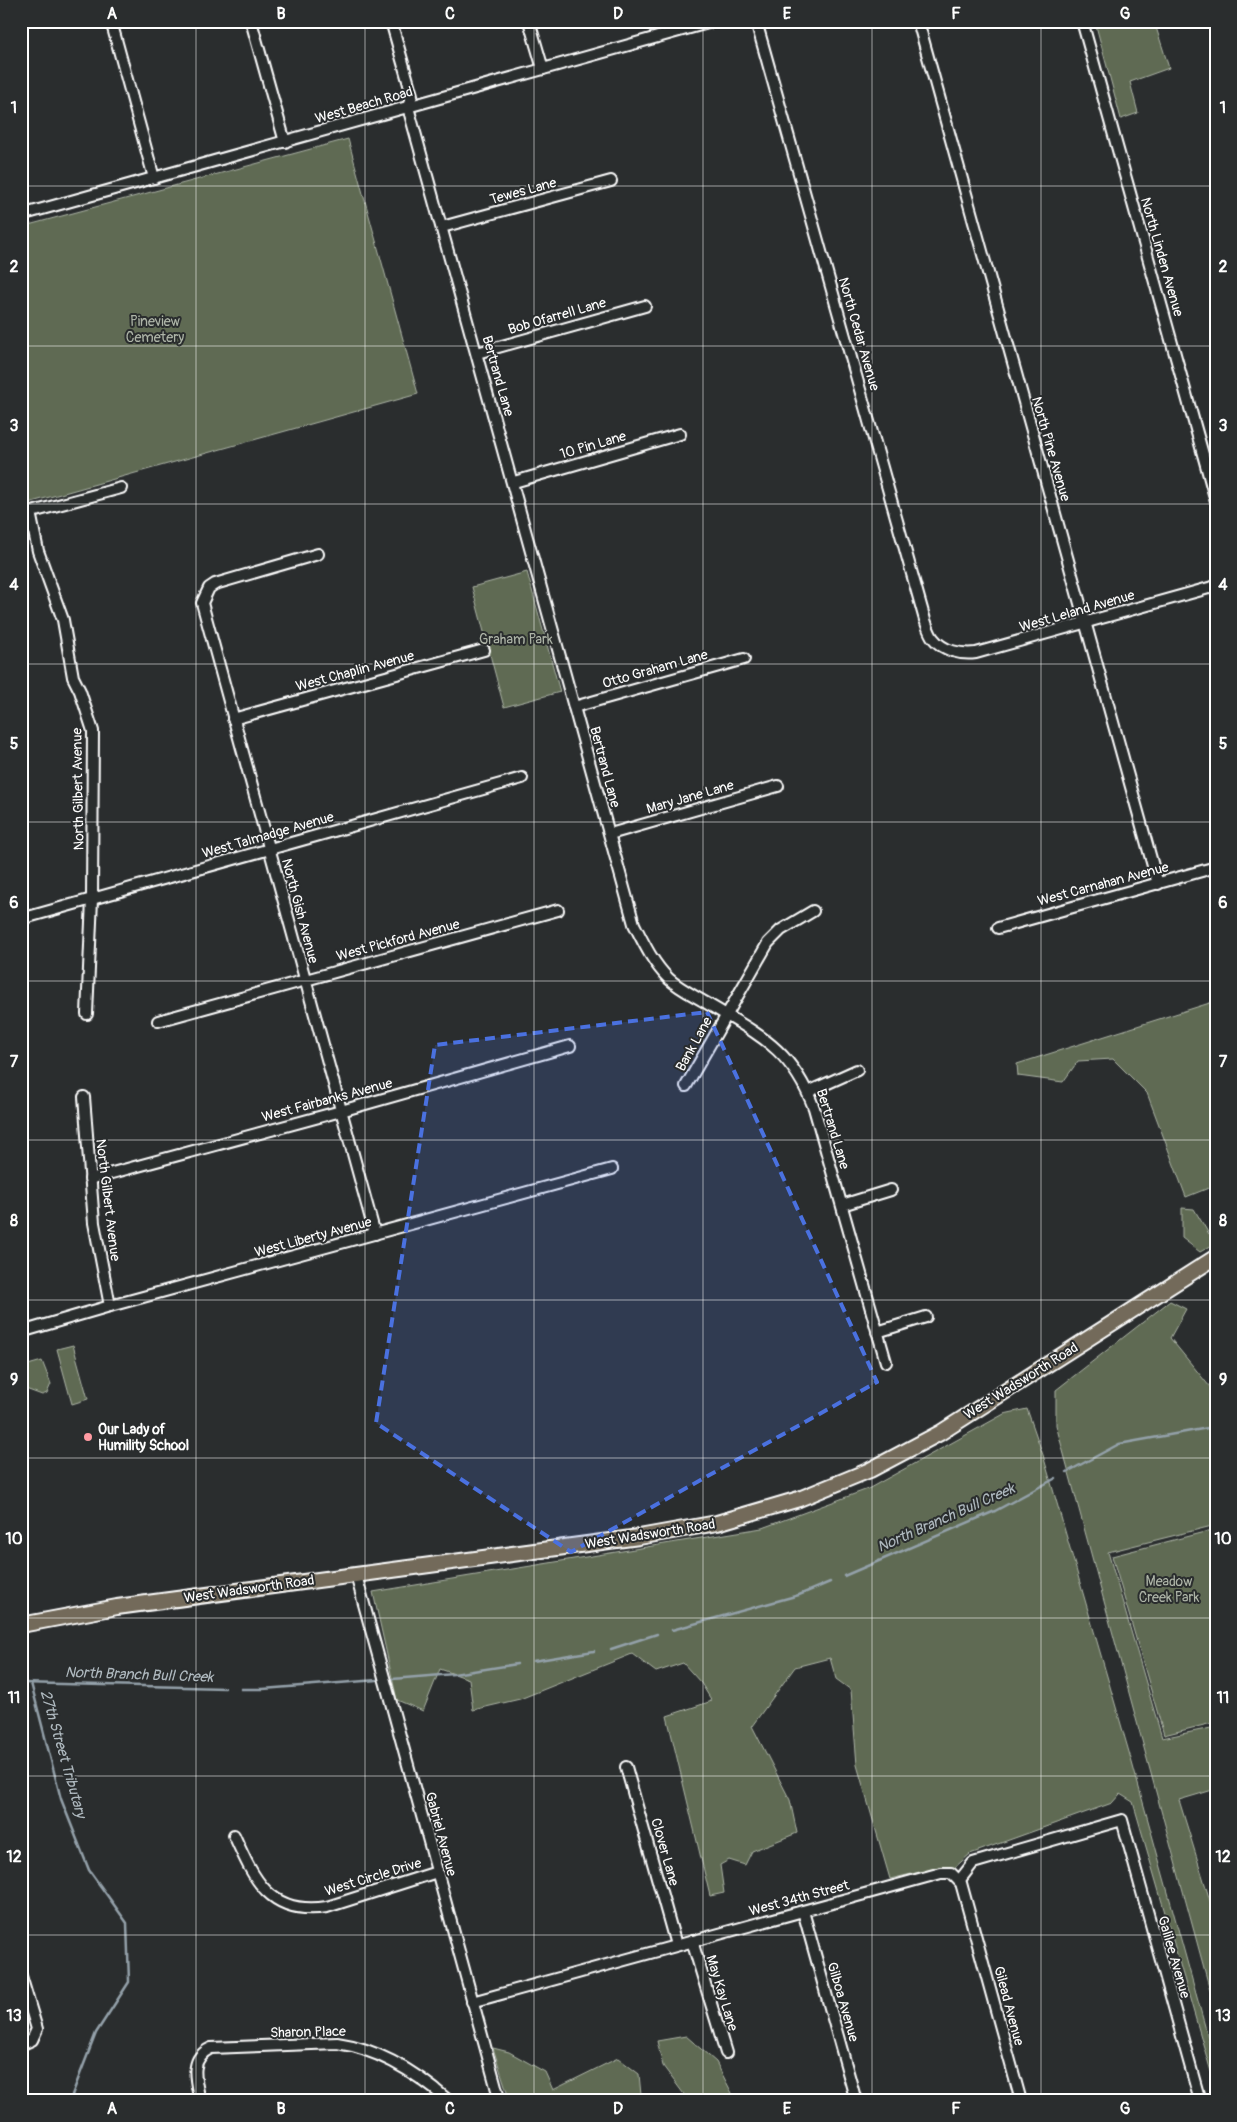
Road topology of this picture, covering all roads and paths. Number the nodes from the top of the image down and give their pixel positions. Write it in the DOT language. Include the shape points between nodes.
graph roads {
  1 [pos="111,21"];
  2 [pos="251,21"];
  3 [pos="391,21"];
  4 [pos="529,21"];
  5 [pos="715,21"];
  6 [pos="756,21"];
  7 [pos="918,21"];
  8 [pos="1082,21"];
  9 [pos="543,70"];
  10 [pos="408,107"];
  11 [pos="285,142"];
  12 [pos="154,178"];
  13 [pos="611,181"];
  14 [pos="21,215"];
  15 [pos="442,227"];
  16 [pos="645,306"];
  17 [pos="476,353"];
  18 [pos="680,434"];
  19 [pos="514,482"];
  20 [pos="121,488"];
  21 [pos="1216,501"];
  22 [pos="26,513"];
  23 [pos="318,554"];
  24 [pos="1216,586"];
  25 [pos="1086,623"];
  26 [pos="946,648"];
  27 [pos="484,650"];
  28 [pos="744,659"];
  29 [pos="574,707"];
  30 [pos="233,719"];
  31 [pos="522,778"];
  32 [pos="778,786"];
  33 [pos="610,834"];
  34 [pos="269,850"];
  35 [pos="1216,867"];
  36 [pos="1158,884"];
  37 [pos="92,899"];
  38 [pos="558,910"];
  39 [pos="814,912"];
  40 [pos="21,918"];
  41 [pos="998,928"];
  42 [pos="304,980"];
  43 [pos="87,1014"];
  44 [pos="726,1015"];
  45 [pos="158,1020"];
  46 [pos="570,1046"];
  47 [pos="857,1070"];
  48 [pos="686,1086"];
  49 [pos="808,1092"];
  50 [pos="84,1097"];
  51 [pos="341,1111"];
  52 [pos="612,1169"];
  53 [pos="90,1178"];
  54 [pos="892,1190"];
  55 [pos="842,1205"];
  56 [pos="375,1234"];
  57 [pos="1216,1257"];
  58 [pos="110,1306"];
  59 [pos="926,1317"];
  60 [pos="21,1332"];
  61 [pos="878,1332"];
  62 [pos="886,1362"];
  63 [pos="356,1575"];
  64 [pos="21,1625"];
  65 [pos="626,1767"];
  66 [pos="234,1836"];
  67 [pos="437,1872"];
  68 [pos="959,1881"];
  69 [pos="803,1911"];
  70 [pos="692,1941"];
  71 [pos="676,1945"];
  72 [pos="21,1976"];
  73 [pos="472,2002"];
  74 [pos="21,2045"];
  75 [pos="726,2053"];
  76 [pos="200,2101"];
  77 [pos="449,2101"];
  78 [pos="500,2101"];
  79 [pos="856,2101"];
  80 [pos="1021,2101"];
  81 [pos="1200,2101"];
  1 -- 12 [label="street"];
  2 -- 11 [label="street"];
  3 -- 10 [label="street, Bertrand Lane" via="412,95"];
  4 -- 9 [label="street"];
  5 -- 9 [label="street, West Beach Road"];
  6 -- 26 [label="street, North Cedar Avenue" via="925,620 932,638"];
  7 -- 25 [label="street, North Pine Avenue"];
  8 -- 21 [label="street, North Linden Avenue"];
  9 -- 10 [label="street, West Beach Road"];
  10 -- 11 [label="street, West Beach Road"];
  10 -- 15 [label="street, Bertrand Lane"];
  11 -- 12 [label="street, West Beach Road"];
  12 -- 14 [label="street, West Beach Road"];
  13 -- 15 [label="street, Tewes Lane"];
  15 -- 17 [label="street, Bertrand Lane"];
  16 -- 17 [label="street, Bob Ofarrell Lane"];
  17 -- 19 [label="street, Bertrand Lane"];
  18 -- 19 [label="street, 10 Pin Lane"];
  19 -- 29 [label="street, Bertrand Lane"];
  20 -- 22 [label="street"];
  22 -- 37 [label="street, North Gilbert Avenue" via="63,620 73,677 93,731"];
  23 -- 30 [label="street, North Gish Avenue" via="215,584 204,596 204,614"];
  24 -- 25 [label="street, West Leland Avenue"];
  25 -- 26 [label="street, West Leland Avenue" via="976,654 965,655"];
  25 -- 36 [label="street, North Pine Avenue"];
  27 -- 30 [label="street, West Chaplin Avenue"];
  28 -- 29 [label="street, Otto Graham Lane"];
  29 -- 33 [label="street, Bertrand Lane"];
  30 -- 34 [label="street, North Gish Avenue"];
  31 -- 34 [label="street, West Talmadge Avenue"];
  32 -- 33 [label="street, Mary Jane Lane"];
  33 -- 44 [label="street, Bertrand Lane" via="634,924 647,951 671,980"];
  34 -- 37 [label="street, West Talmadge Avenue"];
  34 -- 42 [label="street, North Gish Avenue"];
  35 -- 36 [label="street, West Carnahan Avenue"];
  36 -- 41 [label="street, West Carnahan Avenue"];
  37 -- 40 [label="street, West Talmadge Avenue"];
  37 -- 43 [label="street, North Gilbert Avenue"];
  38 -- 42 [label="street, West Pickford Avenue"];
  39 -- 44 [label="street, Bank Lane" via="781,930 768,943"];
  42 -- 45 [label="street, West Pickford Avenue"];
  42 -- 51 [label="street, North Gish Avenue"];
  44 -- 48 [label="street, Bank Lane"];
  44 -- 49 [label="street, Bertrand Lane" via="752,1030 789,1060"];
  46 -- 51 [label="street, West Fairbanks Avenue"];
  47 -- 49 [label="street"];
  49 -- 55 [label="street, Bertrand Lane"];
  50 -- 53 [label="street, North Gilbert Avenue"];
  51 -- 53 [label="street, West Fairbanks Avenue"];
  51 -- 56 [label="street, North Gish Avenue"];
  52 -- 56 [label="street, West Liberty Avenue"];
  53 -- 58 [label="street, North Gilbert Avenue" via="94,1223"];
  54 -- 55 [label="street"];
  55 -- 61 [label="street, Bertrand Lane"];
  56 -- 58 [label="street, West Liberty Avenue"];
  57 -- 63 [label="main road, West Wadsworth Road" via="940,1433 870,1470 799,1499 717,1523 638,1537"];
  58 -- 60 [label="street, West Liberty Avenue"];
  59 -- 61 [label="street"];
  61 -- 62 [label="street, Bertrand Lane"];
  63 -- 64 [label="main road, West Wadsworth Road" via="117,1607"];
  63 -- 67 [label="street, Gabriel Avenue"];
  65 -- 71 [label="street, Clover Lane"];
  66 -- 67 [label="street, West Circle Drive" via="260,1885 273,1896 297,1907 327,1907"];
  67 -- 73 [label="street, Gabriel Avenue"];
  68 -- 69 [label="street, West 34th Street" via="951,1873 941,1873"];
  68 -- 80 [label="street, Gilead Avenue"];
  68 -- 81 [label="street, Galilee Avenue" via="974,1864 1122,1820"];
  69 -- 70 [label="street, West 34th Street"];
  69 -- 79 [label="street, Gilboa Avenue"];
  70 -- 71 [label="street, West 34th Street"];
  70 -- 75 [label="street, May Kay Lane"];
  71 -- 73 [label="street, West 34th Street"];
  72 -- 74 [label="street" via="37,2029 32,2040"];
  73 -- 78 [label="street, Gabriel Avenue"];
  76 -- 77 [label="street, Sharon Place" via="194,2072 199,2056 211,2048 337,2043 367,2050 408,2070"];
}
